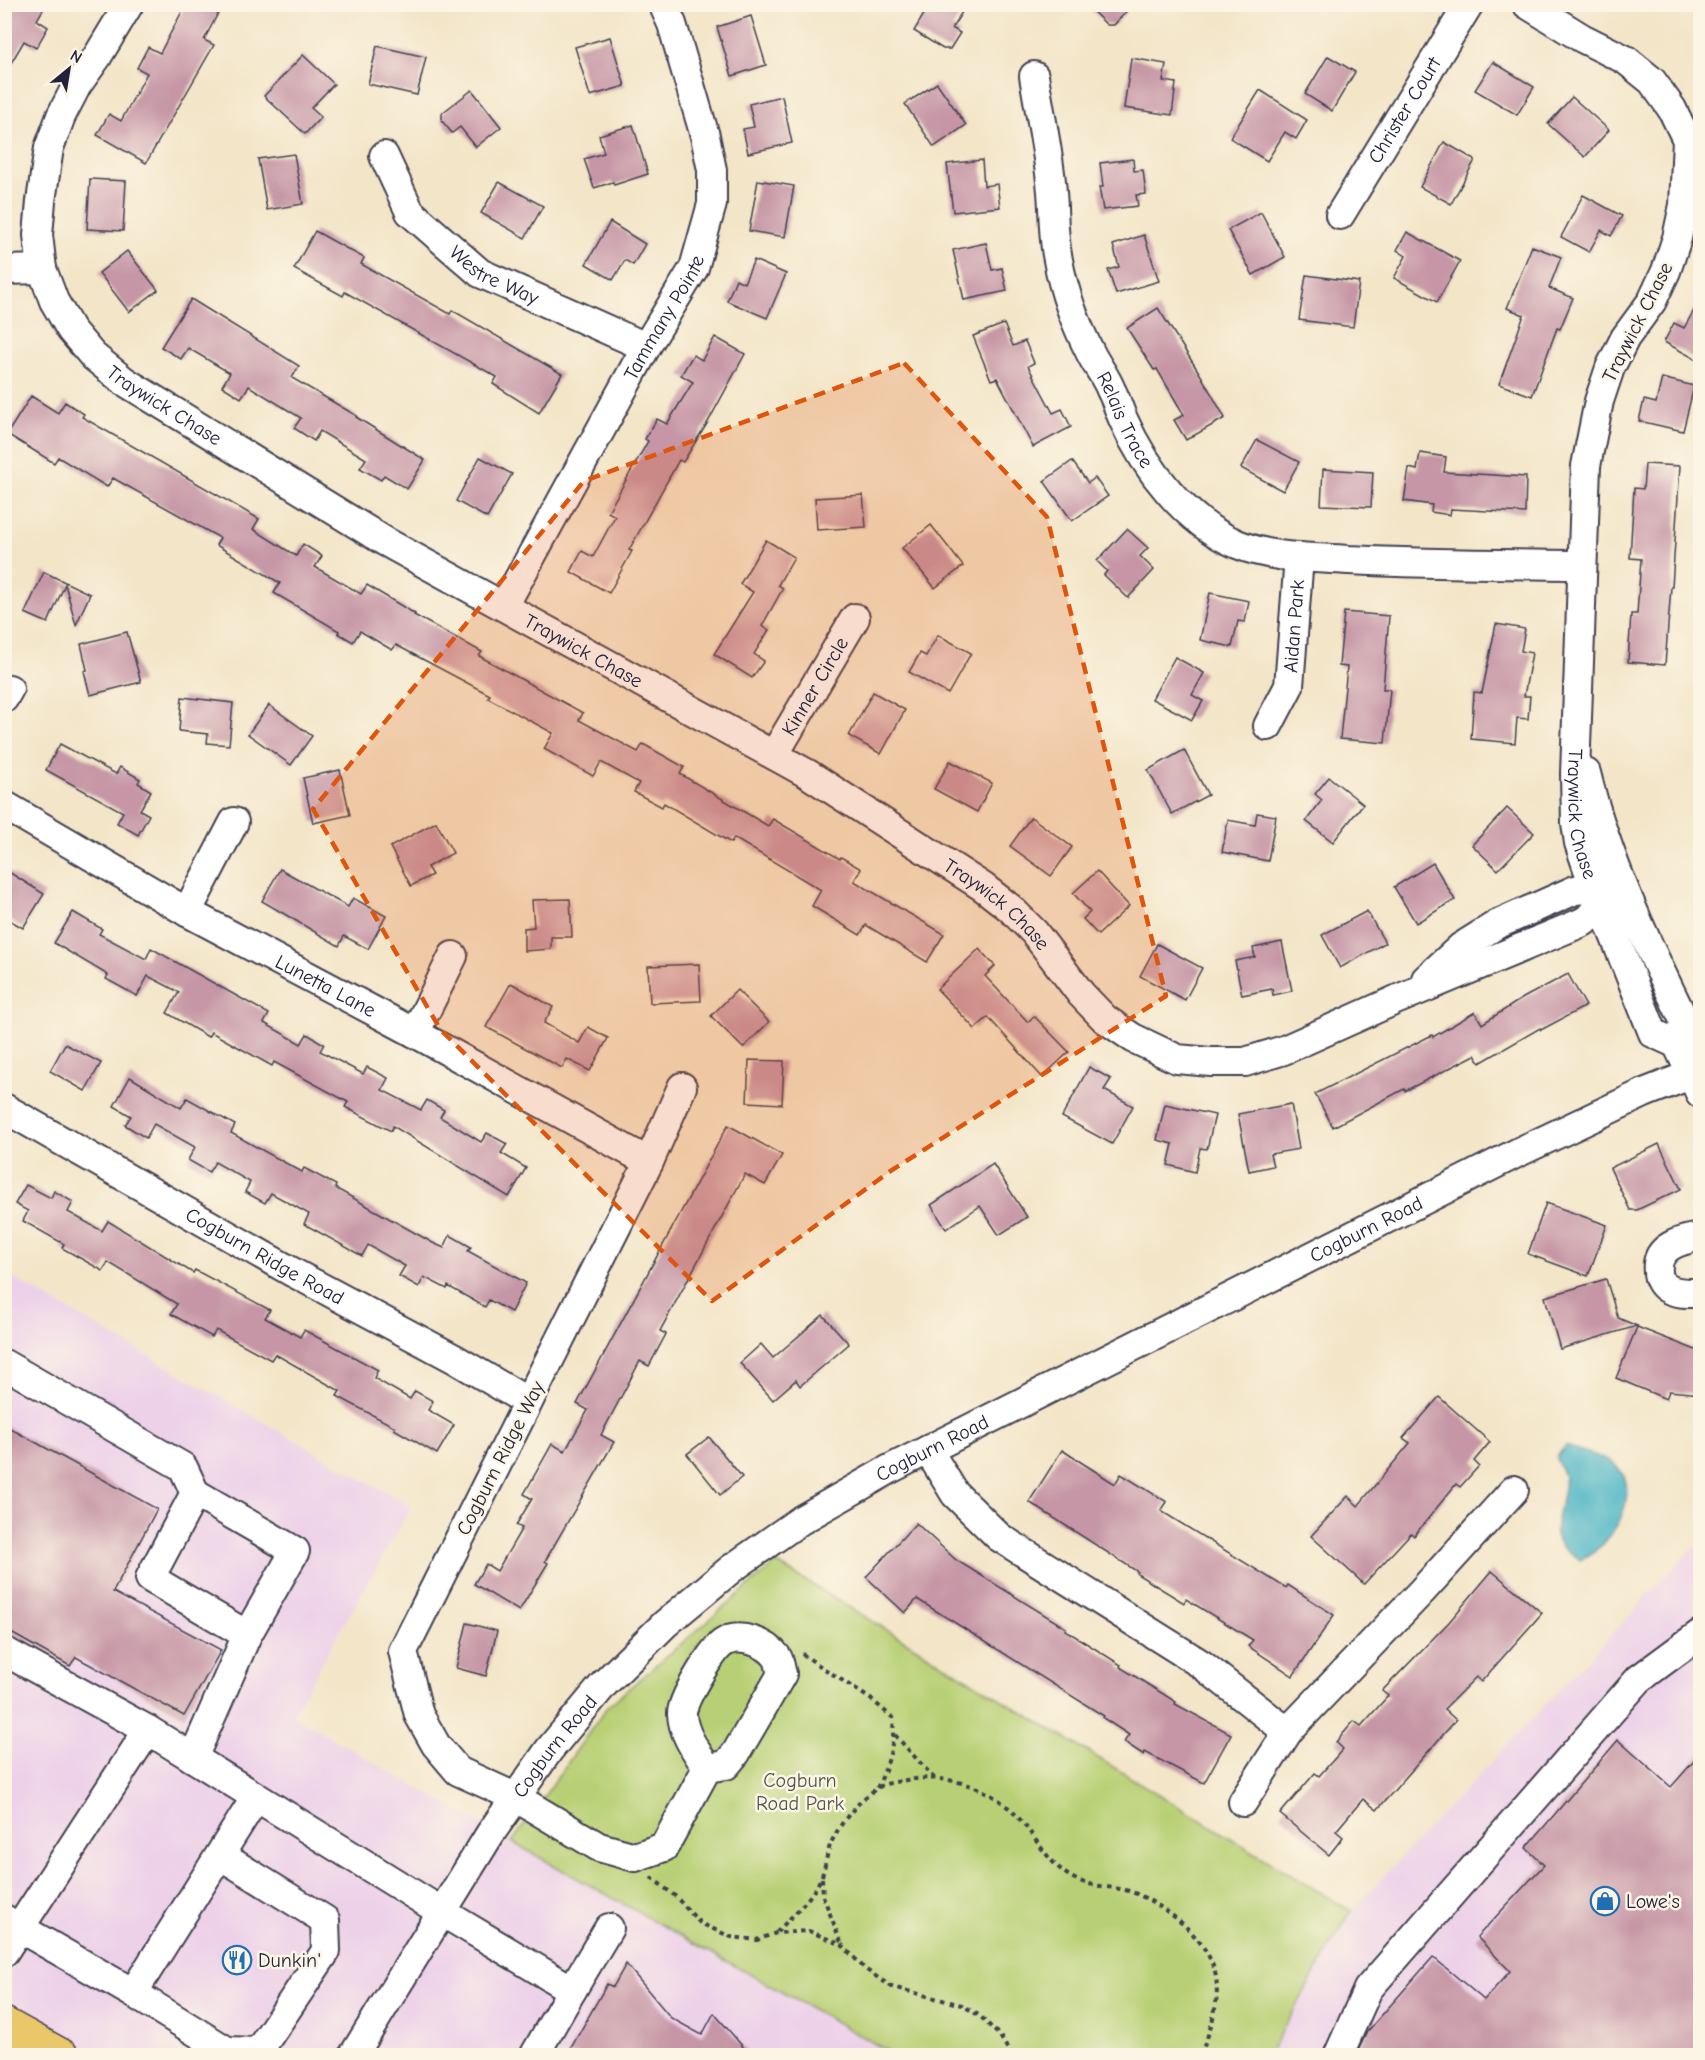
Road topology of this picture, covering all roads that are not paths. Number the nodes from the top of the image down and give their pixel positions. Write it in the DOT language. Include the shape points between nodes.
graph roads {
  1 [pos="129,4"];
  2 [pos="663,4"];
  3 [pos="1469,4"];
  4 [pos="1527,4"];
  5 [pos="1034,76"];
  6 [pos="384,156"];
  7 [pos="1340,215"];
  8 [pos="42,269"];
  9 [pos="4,270"];
  10 [pos="646,347"];
  11 [pos="1299,557"];
  12 [pos="1581,565"];
  13 [pos="504,606"];
  14 [pos="855,618"];
  15 [pos="1268,726"];
  16 [pos="774,755"];
  17 [pos="4,805"];
  18 [pos="234,822"];
  19 [pos="1611,891"];
  20 [pos="187,912"];
  21 [pos="1506,920"];
  22 [pos="1518,948"];
  23 [pos="453,956"];
  24 [pos="1398,999"];
  25 [pos="415,1033"];
  26 [pos="1698,1079"];
  27 [pos="682,1087"];
  28 [pos="4,1108"];
  29 [pos="649,1162"];
  30 [pos="1701,1237"];
  31 [pos="1701,1293"];
  32 [pos="4,1364"];
  33 [pos="528,1402"];
  34 [pos="928,1450"];
  35 [pos="1514,1490"];
  36 [pos="195,1493"];
  37 [pos="1701,1634"];
  38 [pos="247,1635"];
  39 [pos="4,1651"];
  40 [pos="148,1730"];
  41 [pos="1289,1730"];
  42 [pos="193,1758"];
  43 [pos="707,1768"];
  44 [pos="256,1797"];
  45 [pos="515,1797"];
  46 [pos="1243,1802"];
  47 [pos="220,1855"];
  48 [pos="442,1912"];
  49 [pos="12,1923"];
  50 [pos="609,1928"];
  51 [pos="4,1953"];
  52 [pos="572,1990"];
  53 [pos="133,1993"];
  54 [pos="4,2024"];
  55 [pos="4,2048"];
  56 [pos="17,2055"];
  57 [pos="62,2055"];
  58 [pos="353,2055"];
  59 [pos="534,2055"];
  60 [pos="1338,2055"];
  1 -- 8 [label="street, Traywick Chase" via="76,85 49,147 38,235"];
  2 -- 10 [label="street, Tammany Pointe" via="705,136 712,170 712,204 694,268"];
  3 -- 7 [label="street, Christer Court"];
  4 -- 12 [label="street, Traywick Chase" via="1626,60 1652,81 1687,140 1684,205 1666,271 1652,301 1625,338 1599,401 1586,465"];
  5 -- 11 [label="street, Relais Trace" via="1065,292 1134,441 1181,505 1207,527 1245,546"];
  6 -- 10 [label="street, Westre Way" via="410,212 480,273"];
  8 -- 9 [label="street"];
  8 -- 13 [label="street, Traywick Chase" via="71,330 93,356 124,381 386,542"];
  10 -- 13 [label="street, Tammany Pointe"];
  11 -- 12 [label="street, Relais Trace"];
  11 -- 15 [label="street, Aidan Park" via="1289,686"];
  12 -- 19 [label="street, Traywick Chase" via="1576,727 1600,824"];
  13 -- 16 [label="street, Traywick Chase"];
  14 -- 16 [label="street, Kinner Circle"];
  16 -- 24 [label="street, Traywick Chase" via="983,887 1034,932 1081,994 1105,1018 1133,1038 1177,1059 1245,1062 1284,1050"];
  17 -- 20 [label="street, Lunetta Lane"];
  18 -- 20 [label="street"];
  19 -- 21 [label="street, Traywick Chase" via="1575,890"];
  19 -- 22 [label="street, Traywick Chase" via="1584,922"];
  19 -- 26 [label="street, Traywick Chase" via="1653,1034 1677,1044"];
  20 -- 25 [label="street, Lunetta Lane"];
  21 -- 22 [label="street"];
  21 -- 24 [label="street, Traywick Chase" via="1474,938"];
  22 -- 24 [label="street, Traywick Chase"];
  23 -- 25 [label="street"];
  25 -- 29 [label="street, Lunetta Lane"];
  26 -- 34 [label="street, Cogburn Road" via="1644,1093 1519,1152"];
  27 -- 29 [label="street, Cogburn Ridge Way"];
  28 -- 33 [label="street, Cogburn Ridge Road"];
  29 -- 33 [label="street, Cogburn Ridge Way"];
  30 -- 31 [label="street" via="1670,1246 1657,1266 1658,1278 1667,1288"];
  32 -- 36 [label="street" via="183,1467"];
  33 -- 45 [label="street, Cogburn Ridge Way" via="403,1651 419,1715 436,1745 458,1771"];
  34 -- 41 [label="street" via="955,1494 999,1538 1201,1664"];
  34 -- 45 [label="street, Cogburn Road" via="801,1520 731,1569 665,1624 604,1684"];
  35 -- 41 [label="street"];
  36 -- 38 [label="street" via="150,1578"];
  36 -- 38 [label="street" via="295,1551"];
  37 -- 60 [label="street" via="1639,1679 1368,1989"];
  38 -- 42 [label="street"];
  39 -- 40 [label="street"];
  40 -- 42 [label="street"];
  40 -- 49 [label="street"];
  41 -- 46 [label="street"];
  42 -- 44 [label="street"];
  43 -- 45 [label="street, Cogburn Ridge Way" via="664,1847 635,1857 599,1847"];
  44 -- 47 [label="street"];
  44 -- 48 [label="street"];
  45 -- 48 [label="street, Cogburn Road"];
  47 -- 53 [label="street"];
  47 -- 53 [label="street" via="325,1920 326,1950 258,2052 227,2051"];
  48 -- 52 [label="street"];
  48 -- 58 [label="street, Cogburn Road"];
  49 -- 51 [label="street"];
  49 -- 53 [label="street"];
  50 -- 52 [label="street"];
  52 -- 59 [label="street"];
  54 -- 57 [label="main road"];
  55 -- 56 [label="main road"];
}
